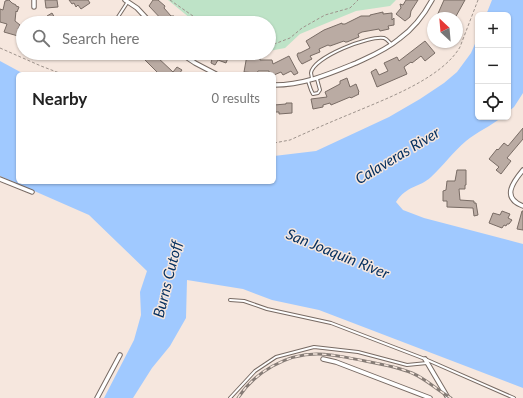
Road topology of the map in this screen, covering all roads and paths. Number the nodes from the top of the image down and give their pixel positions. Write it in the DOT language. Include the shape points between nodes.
graph roads {
  1 [pos="34,0"];
  2 [pos="170,0"];
  3 [pos="358,0"];
  4 [pos="432,0"];
  5 [pos="478,0"];
  6 [pos="127,1"];
  7 [pos="34,7"];
  8 [pos="118,16"];
  9 [pos="144,16"];
  10 [pos="193,16"];
  11 [pos="276,43"];
  12 [pos="391,45"];
  13 [pos="0,48"];
  14 [pos="16,55"];
  15 [pos="27,60"];
  16 [pos="190,60"];
  17 [pos="57,72"];
  18 [pos="212,72"];
  19 [pos="317,79"];
  20 [pos="310,80"];
  21 [pos="276,85"];
  22 [pos="276,143"];
  23 [pos="523,170"];
  24 [pos="0,179"];
  25 [pos="32,192"];
  26 [pos="523,206"];
  27 [pos="230,300"];
  28 [pos="120,355"];
  29 [pos="425,359"];
  30 [pos="323,360"];
  31 [pos="427,363"];
  32 [pos="97,398"];
  33 [pos="230,398"];
  34 [pos="430,398"];
  35 [pos="448,398"];
  36 [pos="514,398"];
  1 -- 7 [label="street"];
  2 -- 10 [label="path"];
  3 -- 11 [label="path" via="350,8 325,15 290,38"];
  4 -- 12 [label="street" via="416,23"];
  5 -- 22 [label="path" via="460,47 443,67 381,101 290,140"];
  6 -- 8 [label="lane"];
  6 -- 9 [label="street"];
  12 -- 19 [label="street"];
  12 -- 20 [label="lane" via="384,38 366,39 319,61 313,68"];
  13 -- 14 [label="path"];
  15 -- 17 [label="path"];
  16 -- 18 [label="street"];
  19 -- 20 [label="street"];
  19 -- 20 [label="lane" via="320,90 313,94 310,90"];
  20 -- 21 [label="street"];
  23 -- 26 [label="street" via="510,188 516,203"];
  24 -- 25 [label="street"];
  27 -- 29 [label="lane" via="244,301 267,309 331,323"];
  28 -- 32 [label="street"];
  29 -- 31 [label="street"];
  29 -- 36 [label="lane"];
  30 -- 34 [label="street" via="336,362"];
  31 -- 33 [label="lane" via="407,365 358,352 314,346 276,357 255,371"];
  31 -- 35 [label="street"];
}
